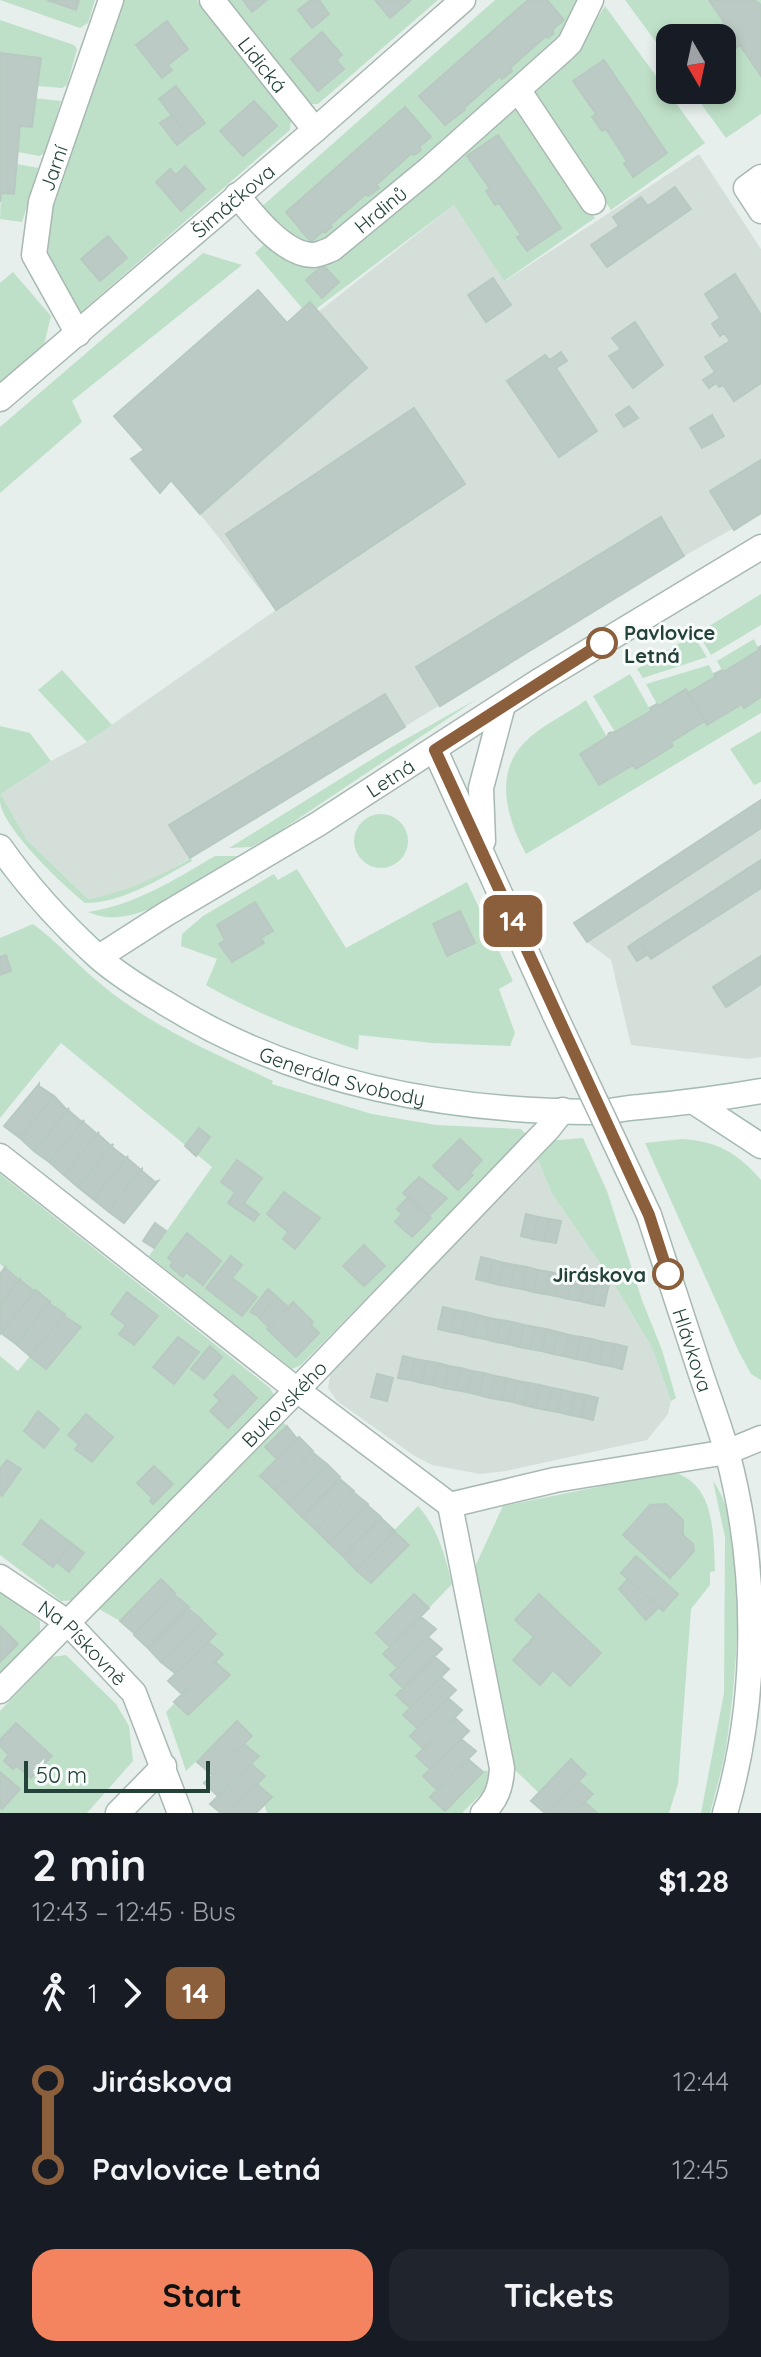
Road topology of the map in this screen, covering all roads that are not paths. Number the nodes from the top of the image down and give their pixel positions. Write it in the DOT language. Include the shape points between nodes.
graph roads {
  1 [pos="111,0"];
  2 [pos="212,0"];
  3 [pos="463,0"];
  4 [pos="591,0"];
  5 [pos="519,91"];
  6 [pos="315,130"];
  7 [pos="753,182"];
  8 [pos="237,195"];
  9 [pos="593,202"];
  10 [pos="761,211"];
  11 [pos="78,334"];
  12 [pos="0,399"];
  13 [pos="761,547"];
  14 [pos="503,705"];
  15 [pos="435,750"];
  16 [pos="0,847"];
  17 [pos="484,855"];
  18 [pos="99,957"];
  19 [pos="761,1091"];
  20 [pos="694,1102"];
  21 [pos="563,1110"];
  22 [pos="761,1146"];
  23 [pos="0,1156"];
  24 [pos="297,1390"];
  25 [pos="761,1438"];
  26 [pos="727,1452"];
  27 [pos="450,1505"];
  28 [pos="0,1577"];
  29 [pos="67,1622"];
  30 [pos="0,1691"];
  31 [pos="164,1766"];
  32 [pos="118,1813"];
  33 [pos="180,1813"];
  34 [pos="483,1813"];
  35 [pos="725,1813"];
  1 -- 11 [label="street, Jarní" via="41,202 34,255"];
  2 -- 6 [label="street, Lidická"];
  3 -- 6 [label="street, Šimáčkova"];
  4 -- 5 [label="street, Hrdinů" via="570,43"];
  5 -- 8 [label="street, Hrdinů" via="332,249 313,255 283,244"];
  5 -- 9 [label="street"];
  6 -- 8 [label="street, Šimáčkova"];
  7 -- 10 [label="street"];
  8 -- 11 [label="street, Šimáčkova"];
  11 -- 12 [label="street, Šimáčkova"];
  13 -- 14 [label="street, Letná"];
  14 -- 15 [label="street, Letná"];
  14 -- 17 [label="street, Hlávkova" via="481,788"];
  15 -- 17 [label="street, Hlávkova"];
  15 -- 18 [label="street, Letná"];
  16 -- 18 [label="street, Generála Svobody" via="26,884"];
  17 -- 26 [label="street, Hlávkova, bridge" via="649,1215"];
  18 -- 21 [label="street, Generála Svobody" via="198,1024 281,1062 358,1085 445,1102"];
  19 -- 20 [label="street, Generála Svobody"];
  20 -- 21 [label="street, Generála Svobody"];
  20 -- 22 [label="street"];
  21 -- 24 [label="street, Bukovského"];
  23 -- 24 [label="street"];
  24 -- 27 [label="street"];
  24 -- 29 [label="street, Bukovského"];
  25 -- 26 [label="street"];
  26 -- 27 [label="street" via="555,1480"];
  26 -- 35 [label="street, Hlávkova" via="748,1570 749,1642 744,1718"];
  27 -- 34 [label="street" via="502,1768 501,1788"];
  28 -- 29 [label="street, Na Pískovně"];
  29 -- 30 [label="street, Bukovského"];
  29 -- 31 [label="street, Na Pískovně" via="134,1693"];
  31 -- 32 [label="street"];
  31 -- 33 [label="street, Na Pískovně"];
}
